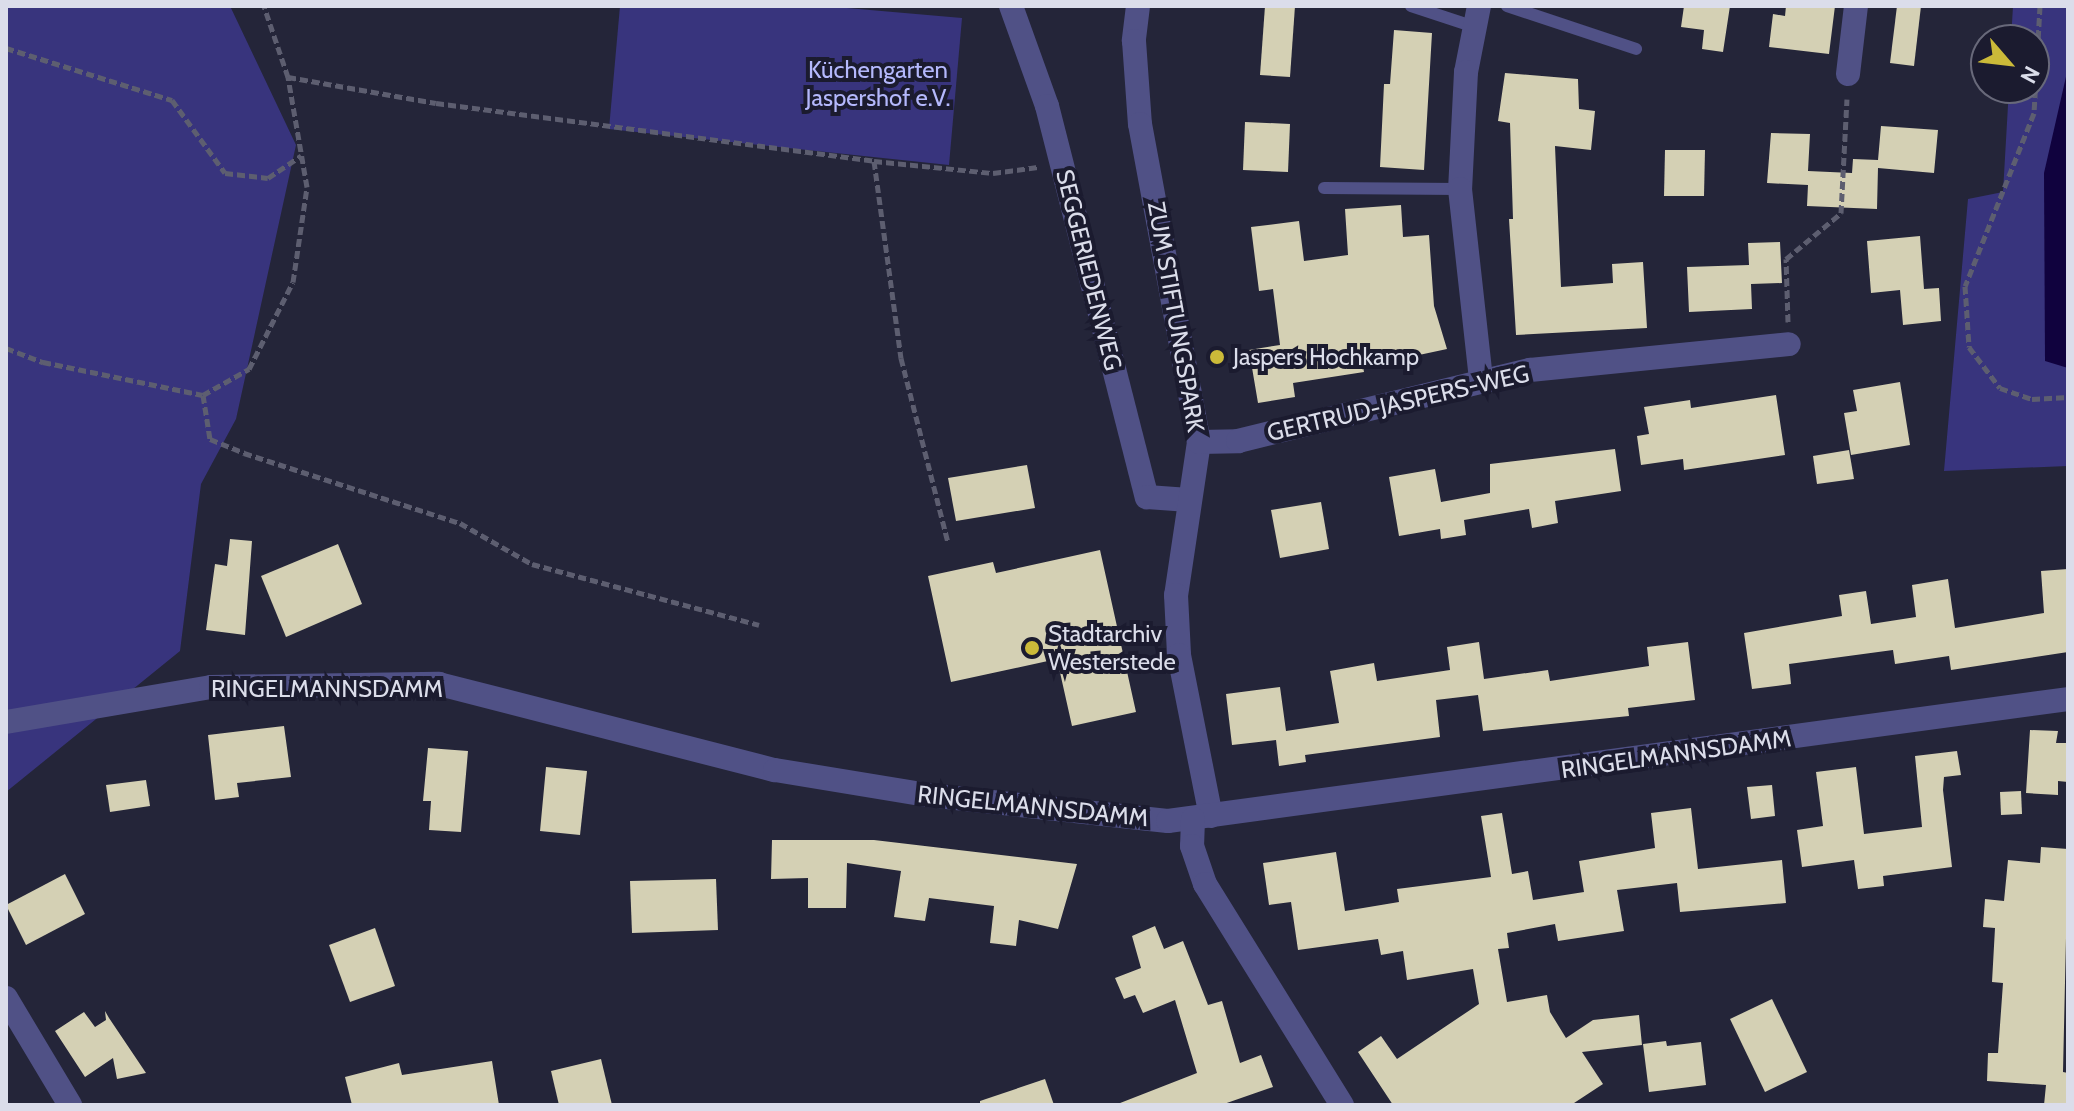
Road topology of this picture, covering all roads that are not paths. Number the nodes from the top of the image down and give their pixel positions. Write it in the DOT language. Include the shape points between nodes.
graph roads {
  1 [pos="1011,6"];
  2 [pos="1138,6"];
  3 [pos="1411,6"];
  4 [pos="1507,6"];
  5 [pos="1856,6"];
  6 [pos="1475,16"];
  7 [pos="1636,49"];
  8 [pos="1848,74"];
  9 [pos="1324,188"];
  10 [pos="1460,189"];
  11 [pos="1789,344"];
  12 [pos="1481,378"];
  13 [pos="1199,442"];
  14 [pos="1189,500"];
  15 [pos="2068,699"];
  16 [pos="6,722"];
  17 [pos="1202,818"];
  18 [pos="6,998"];
  19 [pos="1340,1104"];
  20 [pos="70,1105"];
  1 -- 14 [label="street, SEGGERIEDENWEG" via="1063,164 1147,497"];
  2 -- 13 [label="street, ZUM STIFTUNGSPARK" via="1134,41 1140,124"];
  3 -- 6 [label="lane"];
  4 -- 7 [label="lane"];
  5 -- 8 [label="street"];
  6 -- 10 [label="street"];
  9 -- 10 [label="lane"];
  10 -- 12 [label="street"];
  11 -- 12 [label="street, GERTRUD-JASPERS-WEG"];
  12 -- 13 [label="street, GERTRUD-JASPERS-WEG" via="1238,441"];
  13 -- 14 [label="street, ZUM STIFTUNGSPARK"];
  14 -- 17 [label="street, ZUM STIFTUNGSPARK" via="1176,595"];
  15 -- 17 [label="street, RINGELMANNSDAMM"];
  16 -- 17 [label="street, RINGELMANNSDAMM" via="211,687 439,684 775,770 928,795 1168,821"];
  17 -- 19 [label="street, ZUM STIFTUNGSPARK" via="1192,846 1205,884"];
  18 -- 20 [label="street"];
}
